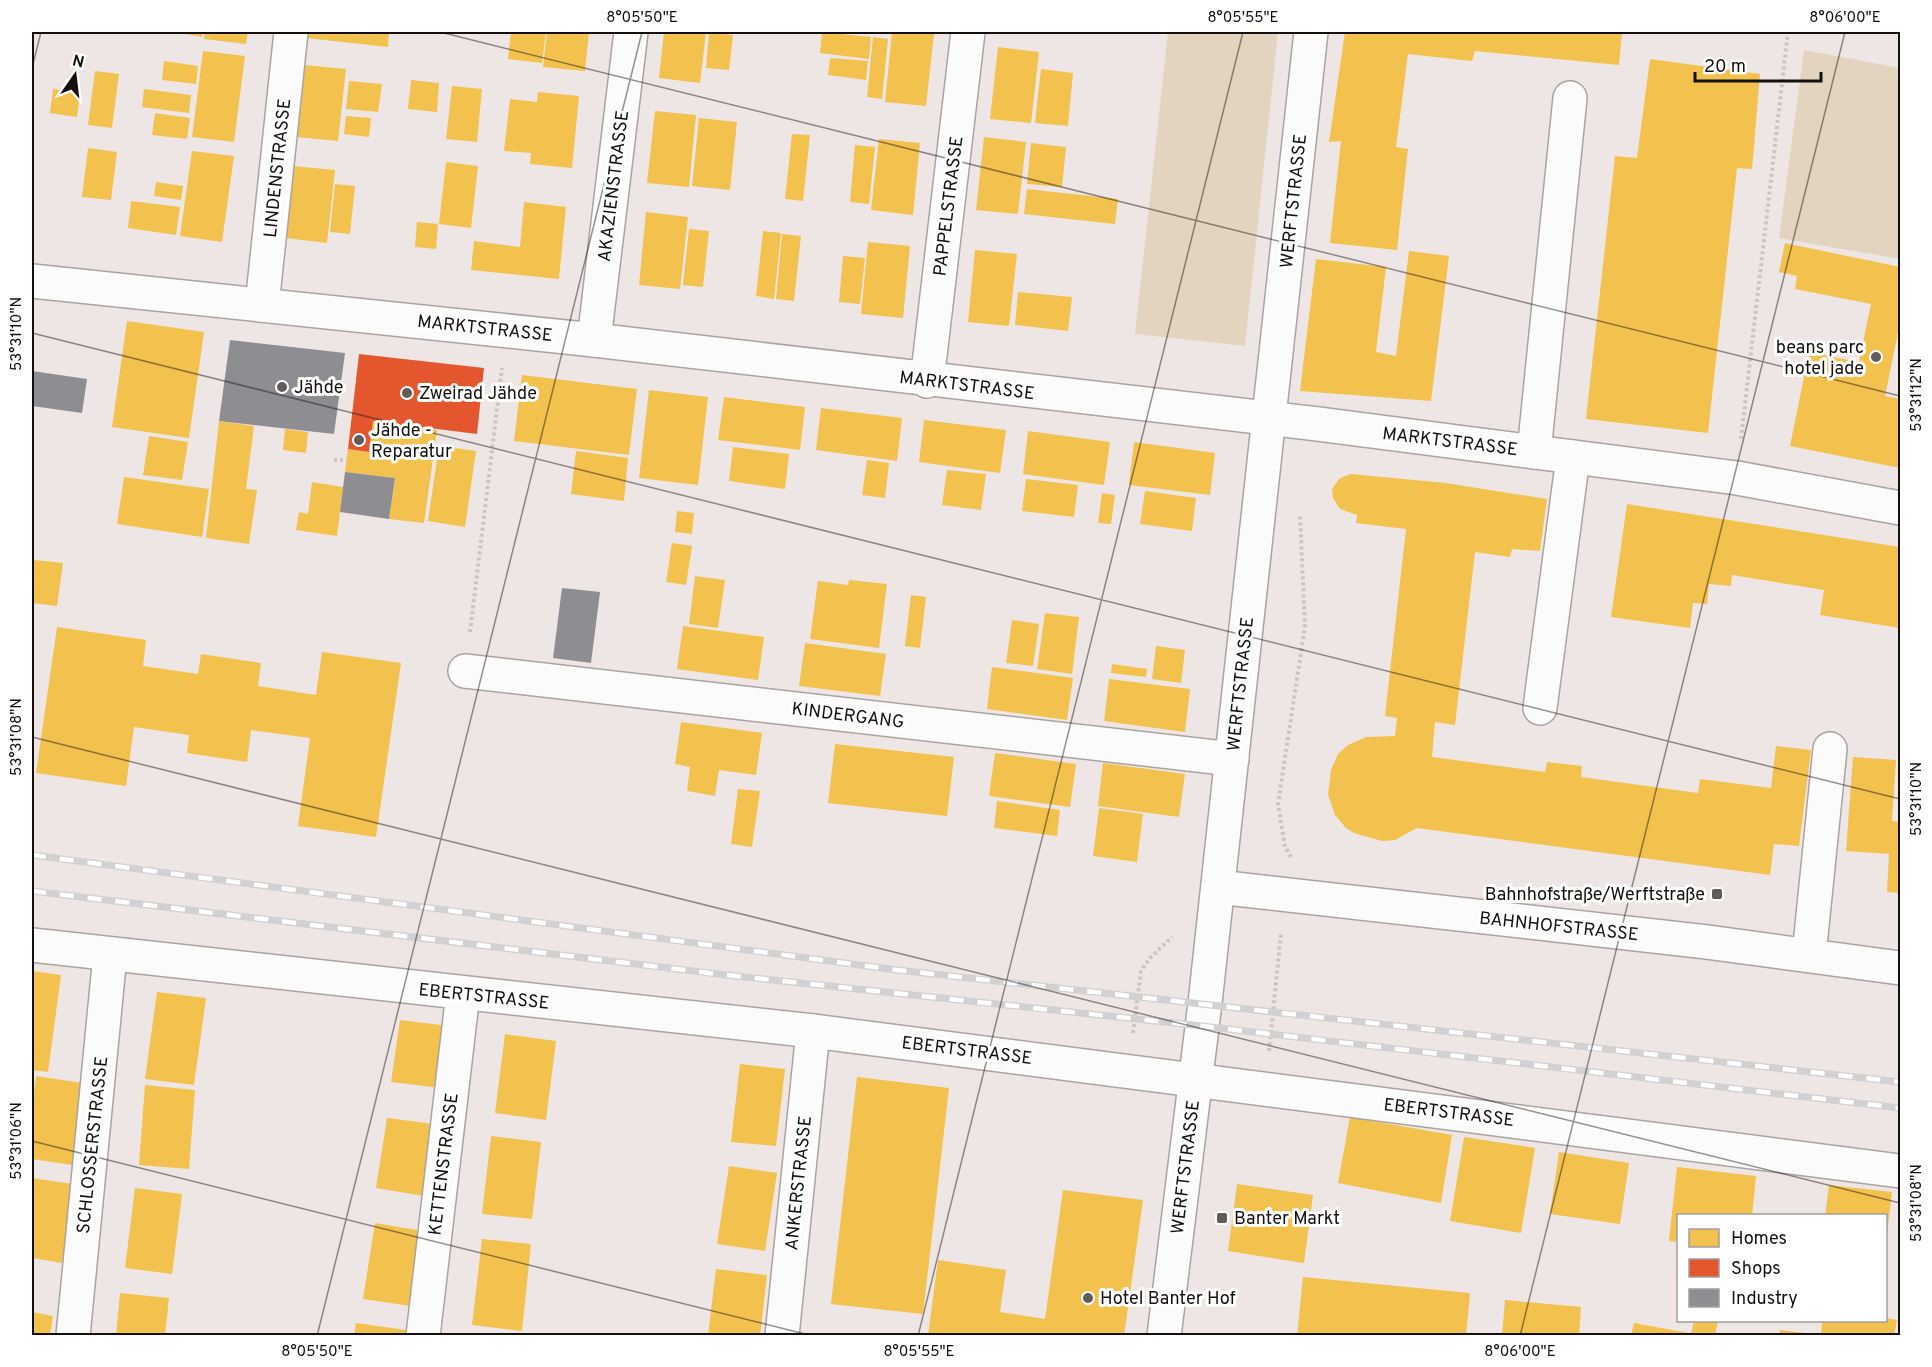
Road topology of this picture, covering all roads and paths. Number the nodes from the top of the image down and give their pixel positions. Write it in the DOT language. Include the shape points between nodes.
graph roads {
  1 [pos="291,32"];
  2 [pos="631,32"];
  3 [pos="968,32"];
  4 [pos="1311,32"];
  5 [pos="1788,32"];
  6 [pos="1570,98"];
  7 [pos="32,281"];
  8 [pos="262,305"];
  9 [pos="507,331"];
  10 [pos="594,340"];
  11 [pos="927,381"];
  12 [pos="1269,418"];
  13 [pos="1534,452"];
  14 [pos="1573,457"];
  15 [pos="334,460"];
  16 [pos="347,460"];
  17 [pos="1737,478"];
  18 [pos="1900,508"];
  19 [pos="1300,513"];
  20 [pos="465,671"];
  21 [pos="1540,708"];
  22 [pos="1830,749"];
  23 [pos="1232,759"];
  24 [pos="1278,804"];
  25 [pos="1291,857"];
  26 [pos="1218,887"];
  27 [pos="1285,895"];
  28 [pos="1174,926"];
  29 [pos="32,945"];
  30 [pos="110,955"];
  31 [pos="1809,955"];
  32 [pos="1900,968"];
  33 [pos="463,993"];
  34 [pos="813,1031"];
  35 [pos="1127,1071"];
  36 [pos="1196,1079"];
  37 [pos="1264,1088"];
  38 [pos="1900,1171"];
  39 [pos="73,1335"];
  40 [pos="423,1335"];
  41 [pos="782,1335"];
  42 [pos="1164,1335"];
  1 -- 8 [label="street, LINDENSTRASSE"];
  2 -- 10 [label="street, AKAZIENSTRASSE"];
  3 -- 11 [label="street, PAPPELSTRASSE"];
  4 -- 12 [label="street, WERFTSTRASSE"];
  5 -- 17 [label="path"];
  6 -- 13 [label="street"];
  7 -- 8 [label="street, MARKTSTRASSE"];
  8 -- 9 [label="street, MARKTSTRASSE"];
  9 -- 10 [label="street, MARKTSTRASSE"];
  9 -- 20 [label="path"];
  10 -- 11 [label="street, MARKTSTRASSE"];
  11 -- 12 [label="street, MARKTSTRASSE"];
  12 -- 13 [label="street, MARKTSTRASSE"];
  12 -- 23 [label="street, WERFTSTRASSE"];
  13 -- 14 [label="street, MARKTSTRASSE"];
  14 -- 17 [label="street, MARKTSTRASSE"];
  14 -- 21 [label="street"];
  15 -- 16 [label="path"];
  17 -- 18 [label="street, MARKTSTRASSE"];
  19 -- 24 [label="path" via="1305,626"];
  20 -- 23 [label="street, KINDERGANG"];
  22 -- 31 [label="street"];
  23 -- 26 [label="street, WERFTSTRASSE"];
  25 -- 27 [label="path"];
  26 -- 27 [label="street, BAHNHOFSTRASSE"];
  26 -- 36 [label="street, WERFTSTRASSE"];
  27 -- 31 [label="street, BAHNHOFSTRASSE"];
  27 -- 37 [label="path"];
  28 -- 35 [label="path" via="1172,937 1141,971"];
  29 -- 30 [label="street, EBERTSTRASSE"];
  30 -- 33 [label="street, EBERTSTRASSE"];
  30 -- 39 [label="street, SCHLOSSERSTRASSE"];
  31 -- 32 [label="street, BAHNHOFSTRASSE"];
  33 -- 34 [label="street, EBERTSTRASSE"];
  33 -- 40 [label="street, KETTENSTRASSE"];
  34 -- 35 [label="street, EBERTSTRASSE"];
  34 -- 41 [label="street, ANKERSTRASSE"];
  35 -- 36 [label="street, EBERTSTRASSE"];
  36 -- 37 [label="street, EBERTSTRASSE"];
  36 -- 42 [label="street, WERFTSTRASSE"];
  37 -- 38 [label="street, EBERTSTRASSE"];
}
